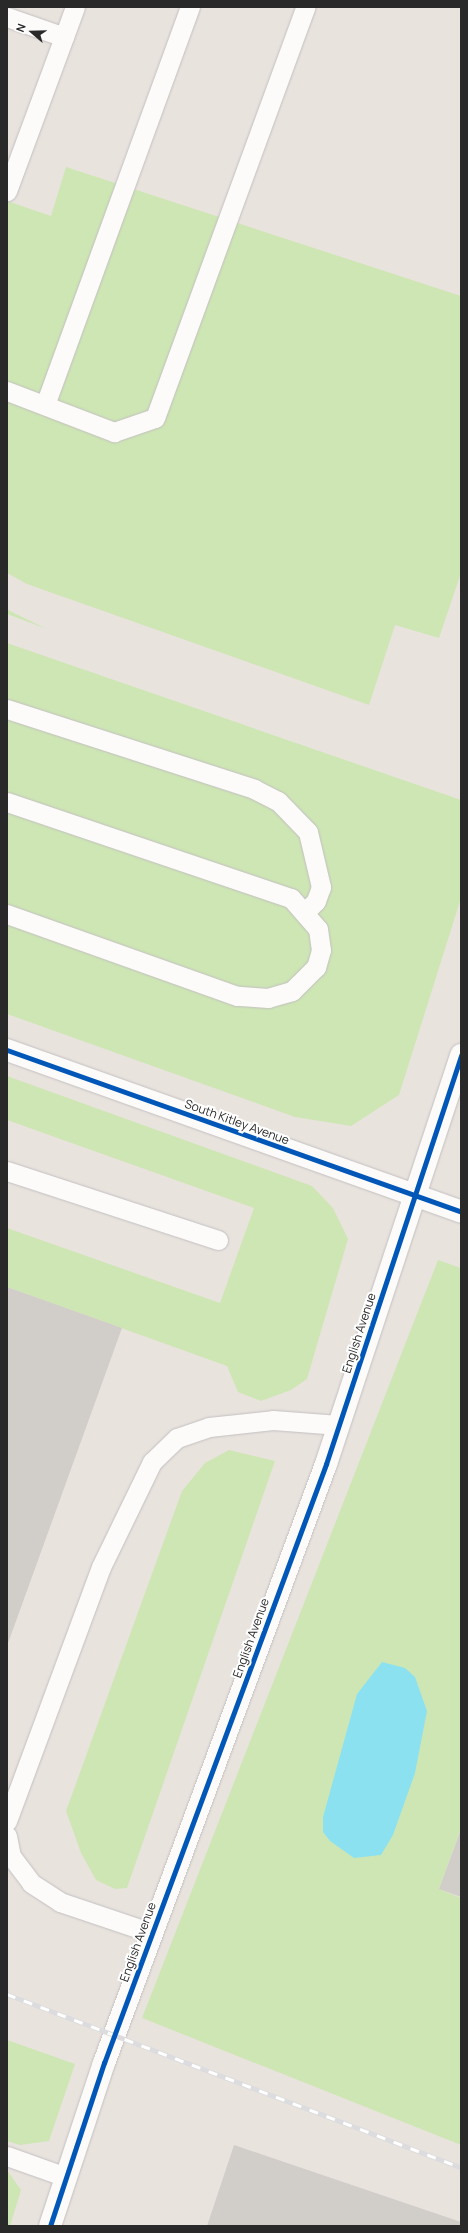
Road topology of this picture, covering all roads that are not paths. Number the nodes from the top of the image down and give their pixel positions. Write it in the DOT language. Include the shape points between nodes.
graph roads {
  1 [pos="75,7"];
  2 [pos="190,7"];
  3 [pos="305,7"];
  4 [pos="7,17"];
  5 [pos="64,37"];
  6 [pos="7,191"];
  7 [pos="7,391"];
  8 [pos="45,405"];
  9 [pos="7,709"];
  10 [pos="7,802"];
  11 [pos="305,912"];
  12 [pos="7,914"];
  13 [pos="7,1050"];
  14 [pos="461,1055"];
  15 [pos="7,1171"];
  16 [pos="415,1196"];
  17 [pos="461,1212"];
  18 [pos="218,1240"];
  19 [pos="339,1425"];
  20 [pos="7,1821"];
  21 [pos="7,1836"];
  22 [pos="152,1933"];
  23 [pos="7,2156"];
  24 [pos="66,2177"];
  25 [pos="50,2226"];
  1 -- 5 [label="lane"];
  2 -- 8 [label="lane"];
  3 -- 8 [label="lane" via="156,418 114,432"];
  4 -- 5 [label="lane"];
  5 -- 6 [label="lane"];
  7 -- 8 [label="lane"];
  9 -- 11 [label="lane" via="254,789 278,801 308,832 321,887 316,901"];
  10 -- 11 [label="lane" via="291,898"];
  11 -- 12 [label="lane" via="318,929 321,950 316,967 292,991 268,998 217,992"];
  13 -- 16 [label="street, South Kitley Avenue"];
  14 -- 16 [label="street, English Avenue"];
  15 -- 18 [label="lane"];
  16 -- 17 [label="street, South Kitley Avenue"];
  16 -- 19 [label="street, English Avenue"];
  19 -- 20 [label="lane" via="273,1420 209,1427 177,1438 152,1462 101,1567"];
  19 -- 22 [label="street, English Avenue"];
  21 -- 22 [label="lane" via="12,1856 31,1883 60,1902"];
  22 -- 24 [label="street, English Avenue"];
  23 -- 24 [label="lane"];
  24 -- 25 [label="street, English Avenue"];
}
